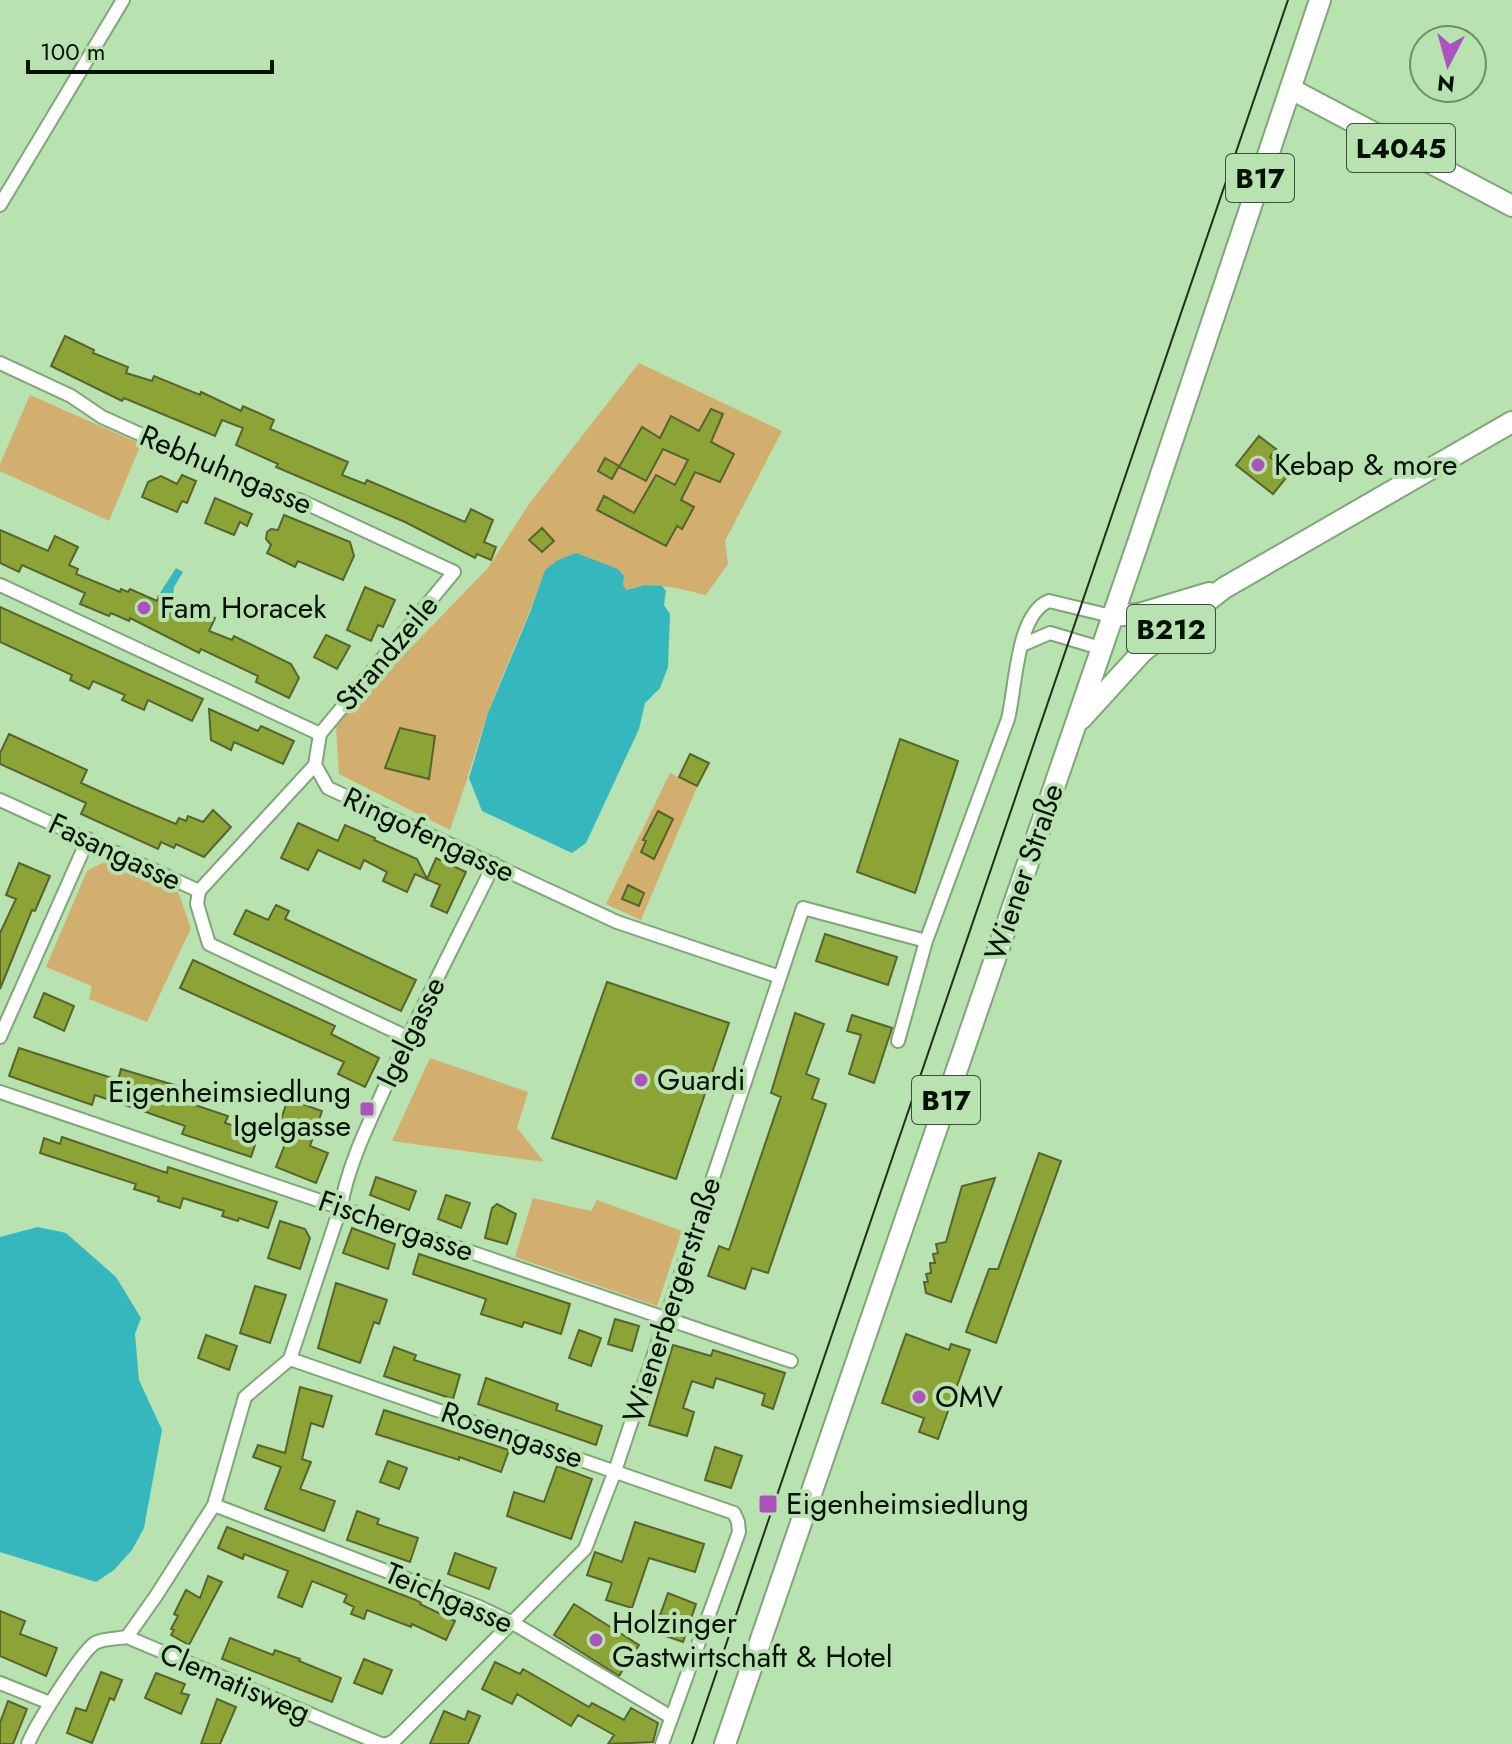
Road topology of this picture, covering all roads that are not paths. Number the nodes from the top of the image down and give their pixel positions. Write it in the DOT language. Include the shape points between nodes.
graph roads {
  1 [pos="123,0"];
  2 [pos="1320,0"];
  3 [pos="1291,89"];
  4 [pos="0,205"];
  5 [pos="1512,206"];
  6 [pos="0,363"];
  7 [pos="1512,422"];
  8 [pos="454,572"];
  9 [pos="0,585"];
  10 [pos="1224,588"];
  11 [pos="1111,616"];
  12 [pos="1022,645"];
  13 [pos="1100,648"];
  14 [pos="1074,728"];
  15 [pos="320,734"];
  16 [pos="315,765"];
  17 [pos="0,800"];
  18 [pos="88,839"];
  19 [pos="494,864"];
  20 [pos="199,891"];
  21 [pos="926,941"];
  22 [pos="780,977"];
  23 [pos="6,1007"];
  24 [pos="0,1037"];
  25 [pos="407,1037"];
  26 [pos="898,1041"];
  27 [pos="0,1092"];
  28 [pos="341,1206"];
  29 [pos="665,1320"];
  30 [pos="290,1359"];
  31 [pos="791,1361"];
  32 [pos="615,1471"];
  33 [pos="214,1505"];
  34 [pos="513,1623"];
  35 [pos="127,1637"];
  36 [pos="0,1683"];
  37 [pos="50,1703"];
  38 [pos="671,1717"];
  39 [pos="28,1744"];
  40 [pos="388,1744"];
  41 [pos="662,1744"];
  42 [pos="725,1744"];
  1 -- 4 [label="street"];
  2 -- 3 [label="main road, Wiener Straße / B17"];
  3 -- 5 [label="main road, L4045"];
  3 -- 11 [label="main road, Wiener Straße / B17"];
  6 -- 8 [label="street, Rebhuhngasse" via="71,396 102,417"];
  7 -- 10 [label="main road, B212"];
  8 -- 15 [label="street, Strandzeile"];
  9 -- 15 [label="street"];
  10 -- 11 [label="main road, B212" via="1139,614"];
  10 -- 14 [label="main road, B212" via="1143,651"];
  11 -- 12 [label="street" via="1042,603 1030,618"];
  11 -- 13 [label="main road, Wiener Straße / B17"];
  12 -- 13 [label="street" via="1050,633"];
  12 -- 21 [label="street" via="1008,719"];
  13 -- 14 [label="main road, Wiener Straße / B17"];
  14 -- 42 [label="main road, Wiener Straße / B17"];
  15 -- 16 [label="street, Ringofengasse"];
  16 -- 19 [label="street, Ringofengasse" via="328,788"];
  16 -- 20 [label="street"];
  17 -- 18 [label="street, Fasangasse"];
  18 -- 20 [label="street, Fasangasse"];
  18 -- 23 [label="street"];
  19 -- 22 [label="street, Ringofengasse" via="617,922"];
  19 -- 25 [label="street, Igelgasse"];
  20 -- 25 [label="street, Fasangasse" via="197,904 209,944"];
  21 -- 22 [label="street, Wienerbergerstraße" via="803,908"];
  21 -- 26 [label="street"];
  22 -- 29 [label="street, Wienerbergerstraße"];
  23 -- 24 [label="street"];
  25 -- 28 [label="street, Igelgasse"];
  27 -- 28 [label="street, Fischergasse"];
  28 -- 29 [label="street, Fischergasse"];
  28 -- 30 [label="street, Igelgasse"];
  29 -- 31 [label="street, Fischergasse"];
  29 -- 32 [label="street, Wienerbergerstraße"];
  30 -- 32 [label="street, Rosengasse"];
  30 -- 33 [label="street" via="245,1397"];
  32 -- 34 [label="street, Wienerbergerstraße" via="585,1549"];
  32 -- 38 [label="street, Rosengasse" via="734,1513 738,1522 739,1532"];
  33 -- 34 [label="street, Teichgasse"];
  33 -- 35 [label="street"];
  34 -- 38 [label="street, Teichgasse"];
  34 -- 40 [label="street, Wienerbergerstraße"];
  35 -- 37 [label="street" via="96,1643"];
  35 -- 40 [label="street, Clematisweg"];
  36 -- 37 [label="street"];
  37 -- 39 [label="street"];
  38 -- 41 [label="street"];
}
